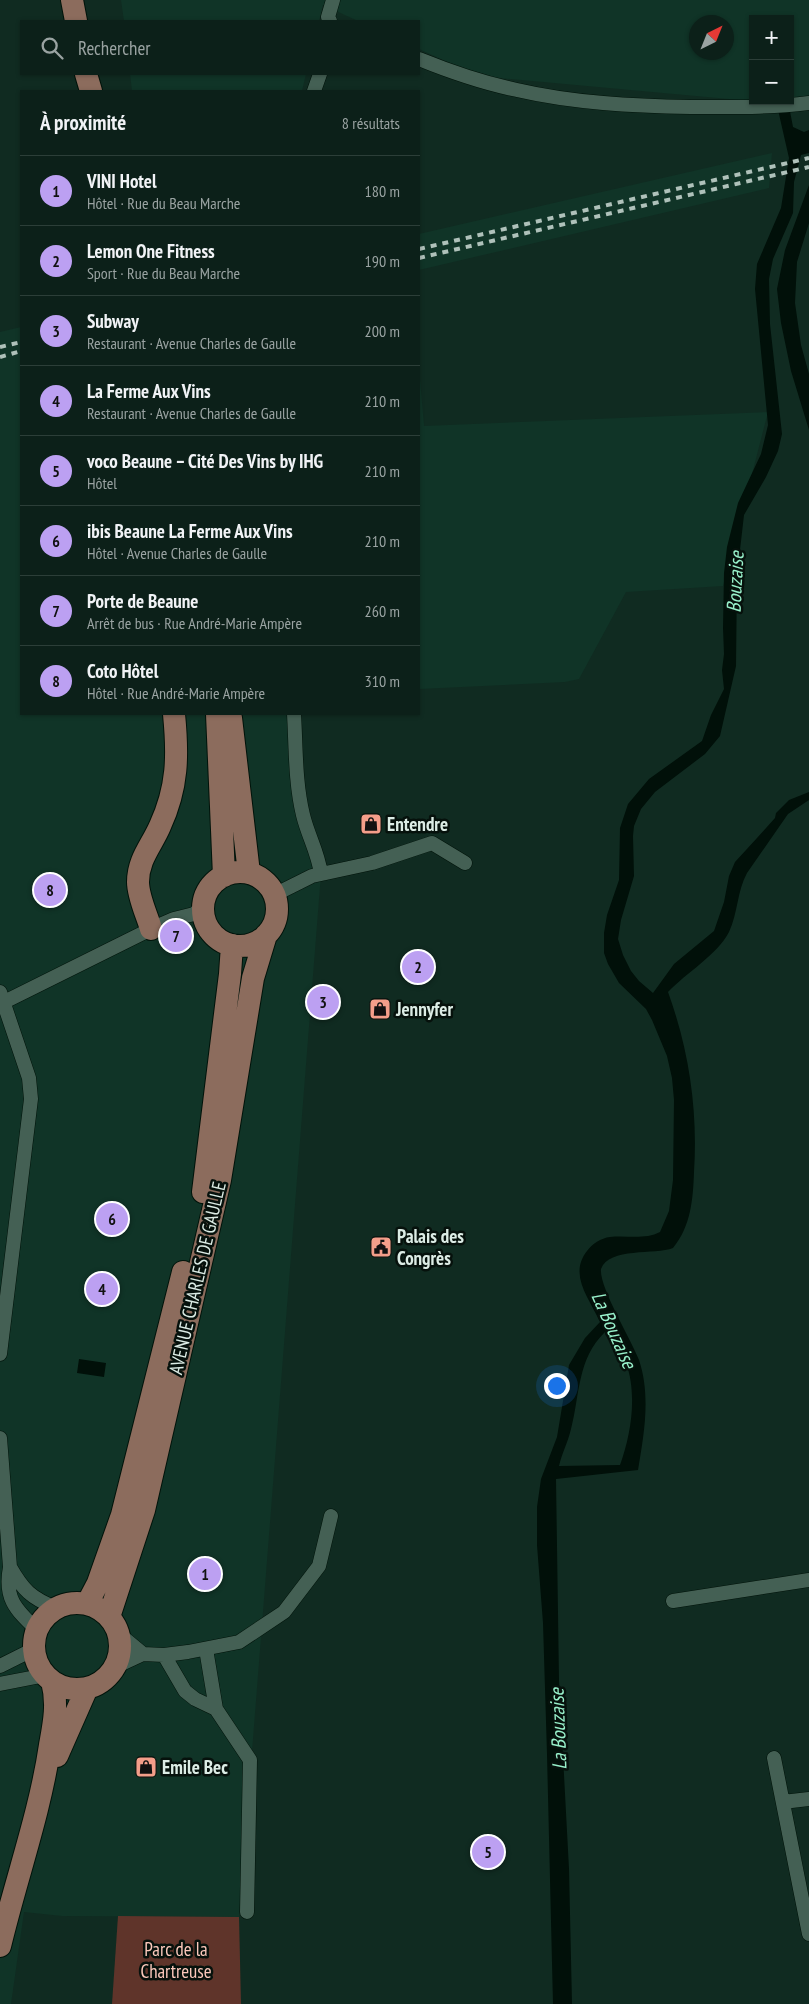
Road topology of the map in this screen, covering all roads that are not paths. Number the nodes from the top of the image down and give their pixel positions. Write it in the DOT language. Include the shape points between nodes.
graph roads {
  1 [pos="72,0"];
  2 [pos="86,0"];
  3 [pos="333,0"];
  4 [pos="76,20"];
  5 [pos="89,20"];
  6 [pos="330,20"];
  7 [pos="420,59"];
  8 [pos="86,75"];
  9 [pos="99,75"];
  10 [pos="320,75"];
  11 [pos="90,90"];
  12 [pos="103,90"];
  13 [pos="314,90"];
  14 [pos="809,104"];
  15 [pos="174,715"];
  16 [pos="217,715"];
  17 [pos="230,715"];
  18 [pos="294,715"];
  19 [pos="465,863"];
  20 [pos="249,873"];
  21 [pos="322,874"];
  22 [pos="224,876"];
  23 [pos="274,895"];
  24 [pos="203,906"];
  25 [pos="151,929"];
  26 [pos="266,935"];
  27 [pos="232,945"];
  28 [pos="1,999"];
  29 [pos="0,1354"];
  30 [pos="0,1438"];
  31 [pos="331,1516"];
  32 [pos="10,1567"];
  33 [pos="809,1580"];
  34 [pos="673,1601"];
  35 [pos="87,1604"];
  36 [pos="56,1608"];
  37 [pos="114,1626"];
  38 [pos="35,1639"];
  39 [pos="206,1649"];
  40 [pos="142,1654"];
  41 [pos="164,1654"];
  42 [pos="0,1666"];
  43 [pos="115,1667"];
  44 [pos="49,1678"];
  45 [pos="0,1684"];
  46 [pos="87,1688"];
  47 [pos="216,1709"];
  48 [pos="774,1758"];
  49 [pos="44,1784"];
  50 [pos="809,1799"];
  51 [pos="783,1802"];
  52 [pos="247,1912"];
  53 [pos="809,1934"];
  54 [pos="0,1946"];
  1 -- 4 [label="main road"];
  2 -- 5 [label="main road"];
  3 -- 6 [label="street"];
  7 -- 14 [label="street" via="492,84 564,98 634,106 773,107"];
  8 -- 11 [label="main road"];
  9 -- 12 [label="main road"];
  10 -- 13 [label="street"];
  15 -- 25 [label="main road" via="177,767 171,795 160,826 145,852 138,883"];
  16 -- 22 [label="main road"];
  17 -- 20 [label="main road"];
  18 -- 21 [label="street" via="300,801"];
  19 -- 21 [label="street" via="432,844 372,863"];
  20 -- 22 [label="main road" via="236,872"];
  20 -- 23 [label="main road" via="268,885"];
  21 -- 23 [label="street"];
  22 -- 24 [label="main road" via="213,883"];
  23 -- 26 [label="main road, AVENUE CHARLES DE GAULLE" via="276,916"];
  24 -- 25 [label="street" via="194,914"];
  24 -- 27 [label="main road" via="207,927 222,942"];
  25 -- 28 [label="street"];
  26 -- 27 [label="main road" via="244,946"];
  26 -- 37 [label="main road, AVENUE CHARLES DE GAULLE" via="253,978 220,1180"];
  27 -- 35 [label="main road, AVENUE CHARLES DE GAULLE" via="204,1190 122,1515 98,1583"];
  28 -- 29 [label="street" via="29,1078 31,1099"];
  30 -- 32 [label="street"];
  31 -- 39 [label="street" via="319,1566 284,1612 240,1642"];
  32 -- 36 [label="street" via="20,1585 33,1597"];
  32 -- 38 [label="street" via="8,1594"];
  33 -- 34 [label="street"];
  35 -- 36 [label="main road" via="66,1604"];
  35 -- 37 [label="main road" via="99,1609"];
  36 -- 38 [label="main road" via="48,1614"];
  37 -- 40 [label="street"];
  37 -- 43 [label="main road, AVENUE CHARLES DE GAULLE" via="120,1645"];
  38 -- 42 [label="street"];
  38 -- 44 [label="main road" via="36,1658"];
  39 -- 41 [label="street"];
  39 -- 47 [label="street"];
  40 -- 41 [label="street"];
  40 -- 43 [label="street"];
  41 -- 47 [label="street" via="185,1692"];
  43 -- 46 [label="main road" via="98,1684"];
  44 -- 45 [label="street"];
  44 -- 46 [label="main road" via="63,1686"];
  44 -- 49 [label="main road" via="56,1695"];
  46 -- 49 [label="main road"];
  47 -- 52 [label="street" via="250,1760"];
  48 -- 51 [label="street"];
  49 -- 54 [label="main road"];
  50 -- 51 [label="street"];
  51 -- 53 [label="street"];
}
